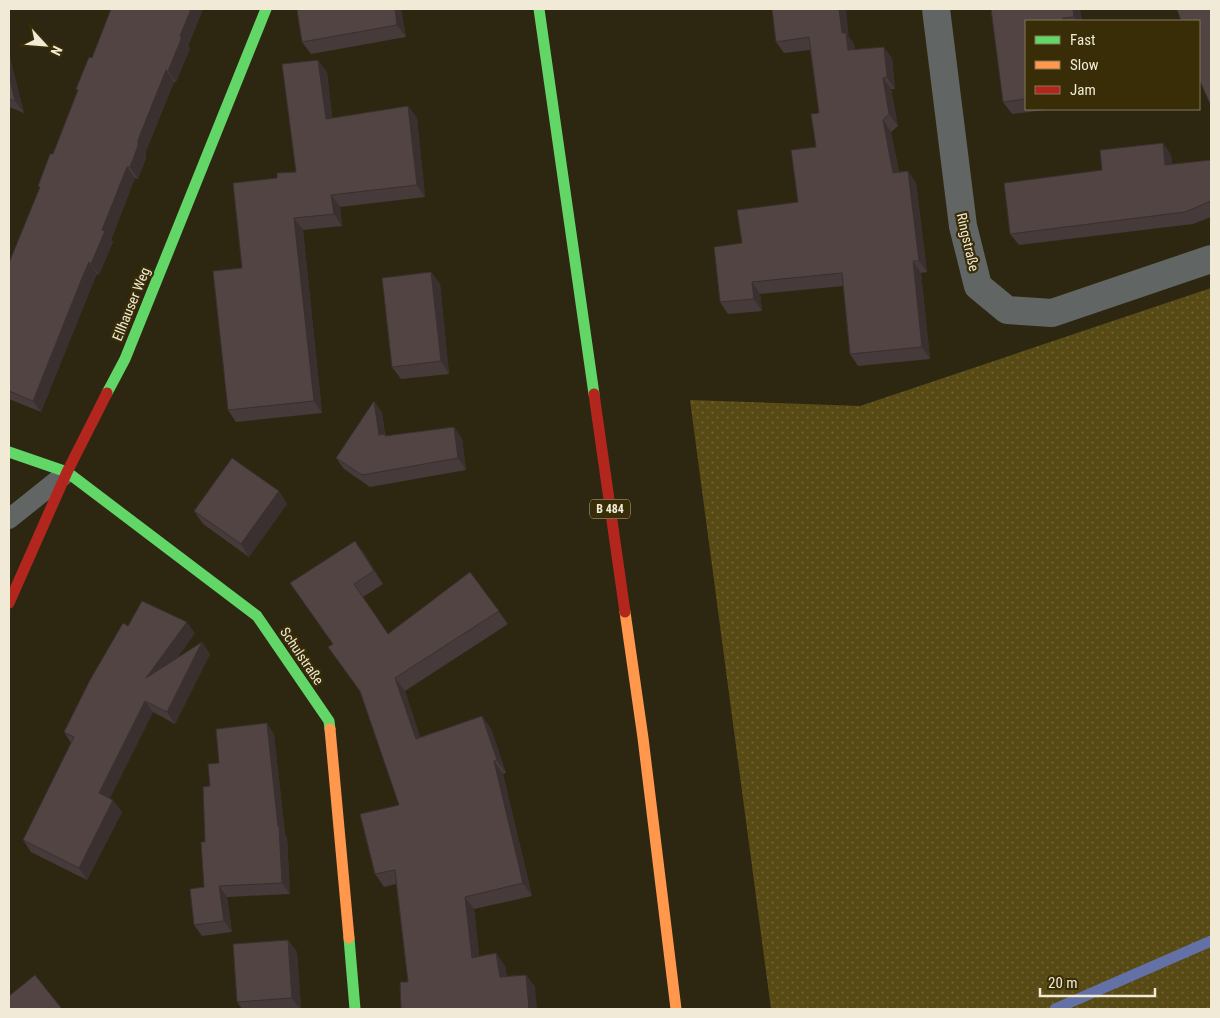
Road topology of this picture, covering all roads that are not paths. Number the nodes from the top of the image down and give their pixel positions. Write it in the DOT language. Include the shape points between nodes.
graph roads {
  1 [pos="266,9"];
  2 [pos="539,9"];
  3 [pos="936,9"];
  4 [pos="1211,259"];
  5 [pos="9,452"];
  6 [pos="67,472"];
  7 [pos="9,519"];
  8 [pos="9,603"];
  9 [pos="355,1009"];
  10 [pos="676,1009"];
  1 -- 6 [label="street, Ellhauser Weg" via="125,359"];
  2 -- 10 [label="street, B 484" via="643,738"];
  3 -- 4 [label="street, Ringstraße" via="963,226 978,286 1007,310 1052,313"];
  5 -- 6 [label="street, Schulstraße"];
  6 -- 7 [label="lane"];
  6 -- 8 [label="street, Ellhauser Weg"];
  6 -- 9 [label="street, Schulstraße" via="257,616 329,721"];
}
